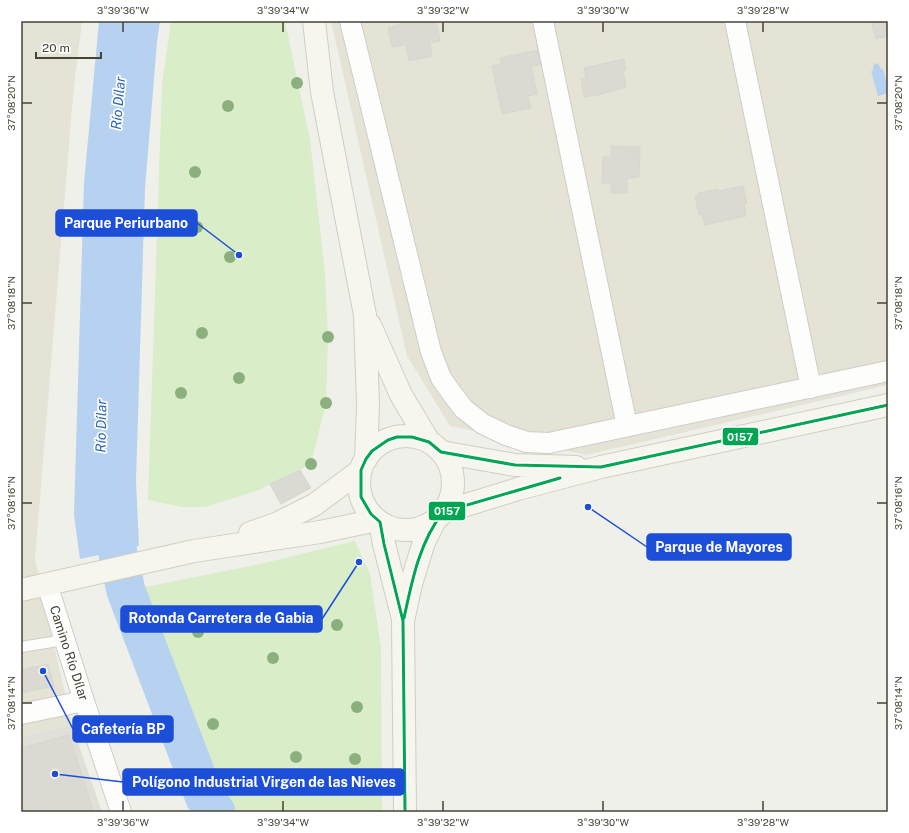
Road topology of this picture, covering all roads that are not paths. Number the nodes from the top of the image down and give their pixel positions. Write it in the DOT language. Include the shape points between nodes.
graph roads {
  1 [pos="314,21"];
  2 [pos="350,21"];
  3 [pos="543,21"];
  4 [pos="734,21"];
  5 [pos="365,314"];
  6 [pos="888,371"];
  7 [pos="811,388"];
  8 [pos="888,405"];
  9 [pos="627,426"];
  10 [pos="435,447"];
  11 [pos="364,464"];
  12 [pos="601,467"];
  13 [pos="439,516"];
  14 [pos="378,521"];
  15 [pos="194,551"];
  16 [pos="60,581"];
  17 [pos="21,590"];
  18 [pos="403,620"];
  19 [pos="64,640"];
  20 [pos="21,647"];
  21 [pos="84,701"];
  22 [pos="21,714"];
  23 [pos="121,812"];
  24 [pos="405,812"];
  1 -- 5 [label="main road" via="322,92"];
  2 -- 9 [label="street" via="431,352 440,378 464,409 483,424 527,442 550,443"];
  3 -- 9 [label="street"];
  4 -- 7 [label="street"];
  5 -- 10 [label="main road" via="401,395"];
  5 -- 11 [label="main road" via="368,405"];
  6 -- 7 [label="street"];
  7 -- 9 [label="street"];
  8 -- 12 [label="main road"];
  10 -- 11 [label="main road" via="422,439 397,437 372,451"];
  10 -- 12 [label="main road" via="515,465"];
  10 -- 13 [label="main road" via="450,467 454,483 451,498"];
  11 -- 14 [label="main road" via="360,479 361,497"];
  11 -- 15 [label="main road" via="314,505 276,524"];
  12 -- 13 [label="main road" via="518,490"];
  13 -- 14 [label="main road" via="428,525 412,530 394,528"];
  13 -- 18 [label="main road" via="424,542"];
  14 -- 15 [label="main road"];
  14 -- 18 [label="main road"];
  15 -- 16 [label="main road"];
  16 -- 17 [label="main road"];
  16 -- 19 [label="street, Camino Río Dílar"];
  18 -- 24 [label="main road"];
  19 -- 20 [label="lane"];
  19 -- 21 [label="street, Camino Río Dílar"];
  21 -- 22 [label="street"];
  21 -- 23 [label="street, Camino Río Dílar"];
}
